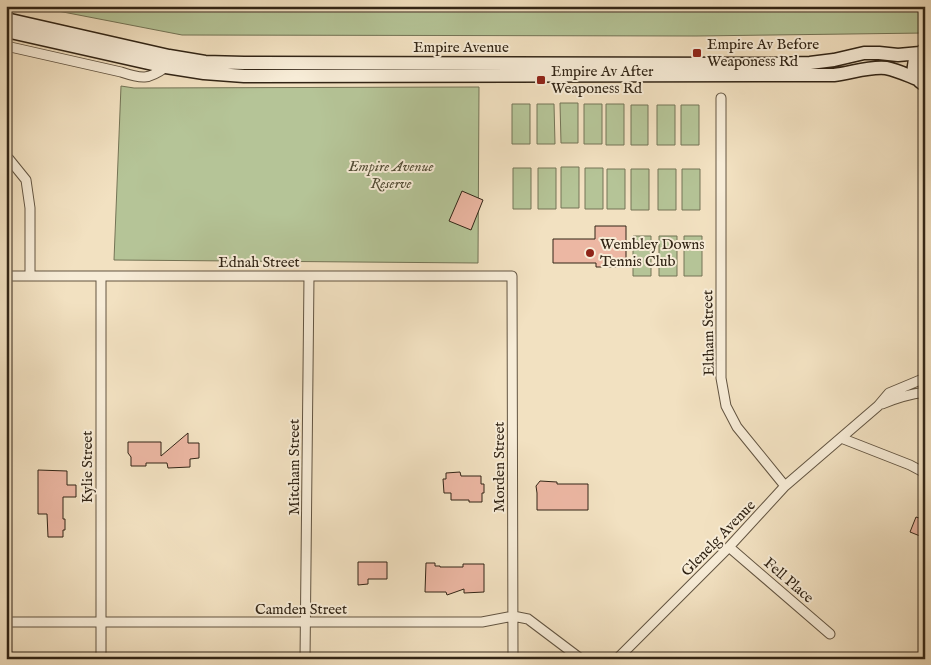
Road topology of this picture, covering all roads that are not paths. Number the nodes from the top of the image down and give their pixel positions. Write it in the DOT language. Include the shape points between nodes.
graph roads {
  1 [pos="6,20"];
  2 [pos="6,31"];
  3 [pos="6,46"];
  4 [pos="922,51"];
  5 [pos="166,66"];
  6 [pos="922,85"];
  7 [pos="721,98"];
  8 [pos="9,159"];
  9 [pos="6,276"];
  10 [pos="30,276"];
  11 [pos="101,276"];
  12 [pos="309,276"];
  13 [pos="512,276"];
  14 [pos="925,378"];
  15 [pos="925,392"];
  16 [pos="878,406"];
  17 [pos="841,438"];
  18 [pos="910,466"];
  19 [pos="925,467"];
  20 [pos="925,473"];
  21 [pos="786,486"];
  22 [pos="729,547"];
  23 [pos="513,616"];
  24 [pos="6,622"];
  25 [pos="100,622"];
  26 [pos="305,623"];
  27 [pos="830,634"];
  28 [pos="101,659"];
  29 [pos="305,659"];
  30 [pos="513,659"];
  31 [pos="581,659"];
  32 [pos="617,659"];
  1 -- 4 [label="main road, Empire Avenue" via="169,56 244,64 772,64 834,60 864,53 898,55"];
  2 -- 5 [label="main road, Empire Avenue"];
  3 -- 5 [label="street" via="134,76 155,74"];
  4 -- 6 [label="main road, Empire Avenue" via="916,59 914,72"];
  5 -- 6 [label="main road, Empire Avenue" via="244,76 834,75 885,68"];
  7 -- 21 [label="street, Eltham Street" via="721,378 726,406 737,427"];
  8 -- 10 [label="street" via="26,180 30,208"];
  9 -- 10 [label="street, Ednah Street"];
  10 -- 11 [label="street, Ednah Street"];
  11 -- 12 [label="street, Ednah Street"];
  11 -- 25 [label="street, Kylie Street"];
  12 -- 13 [label="street, Ednah Street"];
  12 -- 26 [label="street, Mitcham Street"];
  13 -- 23 [label="street, Morden Street"];
  14 -- 16 [label="street, Glenelg Avenue" via="889,393"];
  15 -- 16 [label="street, Glenelg Avenue"];
  16 -- 17 [label="street, Glenelg Avenue"];
  17 -- 18 [label="street"];
  17 -- 21 [label="street, Glenelg Avenue"];
  18 -- 19 [label="street"];
  18 -- 20 [label="street"];
  21 -- 22 [label="street, Glenelg Avenue"];
  22 -- 27 [label="street, Fell Place"];
  22 -- 32 [label="street, Glenelg Avenue"];
  23 -- 26 [label="street, Camden Street" via="482,622"];
  23 -- 30 [label="street, Morden Street"];
  23 -- 31 [label="street" via="528,619"];
  24 -- 25 [label="street, Camden Street"];
  25 -- 26 [label="street, Camden Street"];
  25 -- 28 [label="street, Kylie Street"];
  26 -- 29 [label="street, Mitcham Street"];
}
